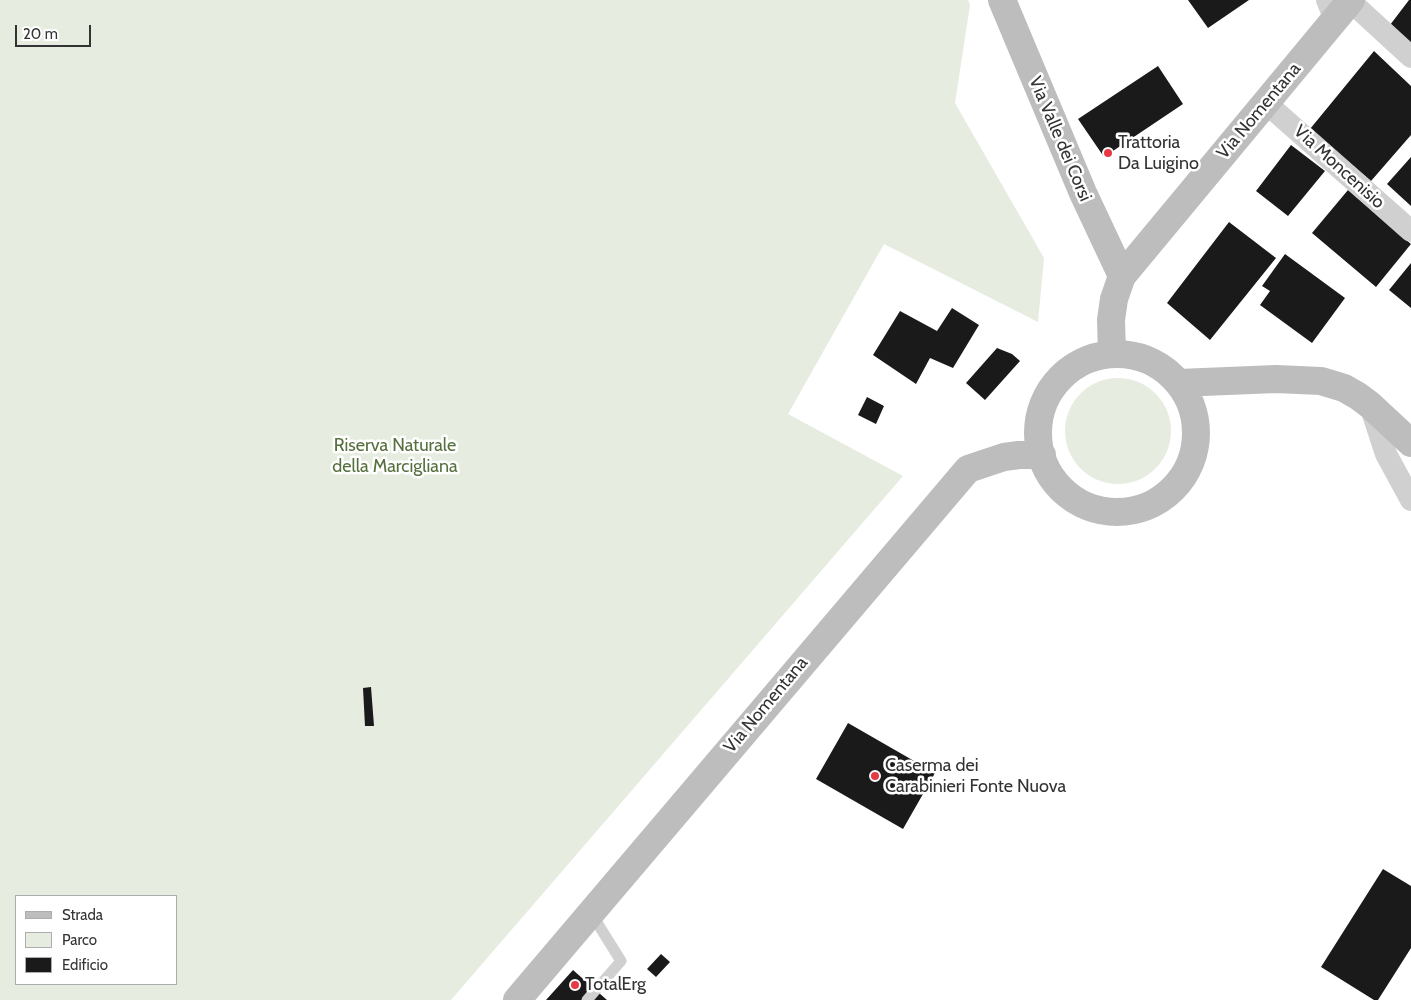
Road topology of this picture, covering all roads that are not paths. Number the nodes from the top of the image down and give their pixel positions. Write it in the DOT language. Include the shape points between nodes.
graph roads {
  1 [pos="1002,0"];
  2 [pos="1341,5"];
  3 [pos="1411,57"];
  4 [pos="1266,103"];
  5 [pos="1411,231"];
  6 [pos="1122,276"];
  7 [pos="1112,354"];
  8 [pos="1179,383"];
  9 [pos="1370,406"];
  10 [pos="1411,443"];
  11 [pos="1042,455"];
  12 [pos="1411,500"];
  13 [pos="591,913"];
  14 [pos="517,1000"];
  15 [pos="587,1000"];
  1 -- 6 [label="street, Via Valle dei Corsi" via="1083,193"];
  2 -- 3 [label="street"];
  2 -- 4 [label="street, Via Nomentana"];
  4 -- 5 [label="street, Via Moncenisio"];
  4 -- 6 [label="street, Via Nomentana"];
  6 -- 7 [label="street, Via Nomentana" via="1111,320"];
  7 -- 8 [label="street" via="1139,357 1165,370"];
  7 -- 11 [label="street" via="1080,363 1057,382 1042,409 1039,424"];
  8 -- 9 [label="street" via="1276,379 1321,381 1344,388"];
  8 -- 11 [label="street" via="1187,396 1196,425 1193,456 1178,484 1154,502 1125,511 1094,508 1074,498 1056,482"];
  9 -- 10 [label="street"];
  9 -- 12 [label="street" via="1386,454"];
  11 -- 13 [label="street, Via Nomentana" via="1019,454 968,469"];
  13 -- 14 [label="street, Via Nomentana"];
  13 -- 15 [label="lane" via="621,961"];
}
